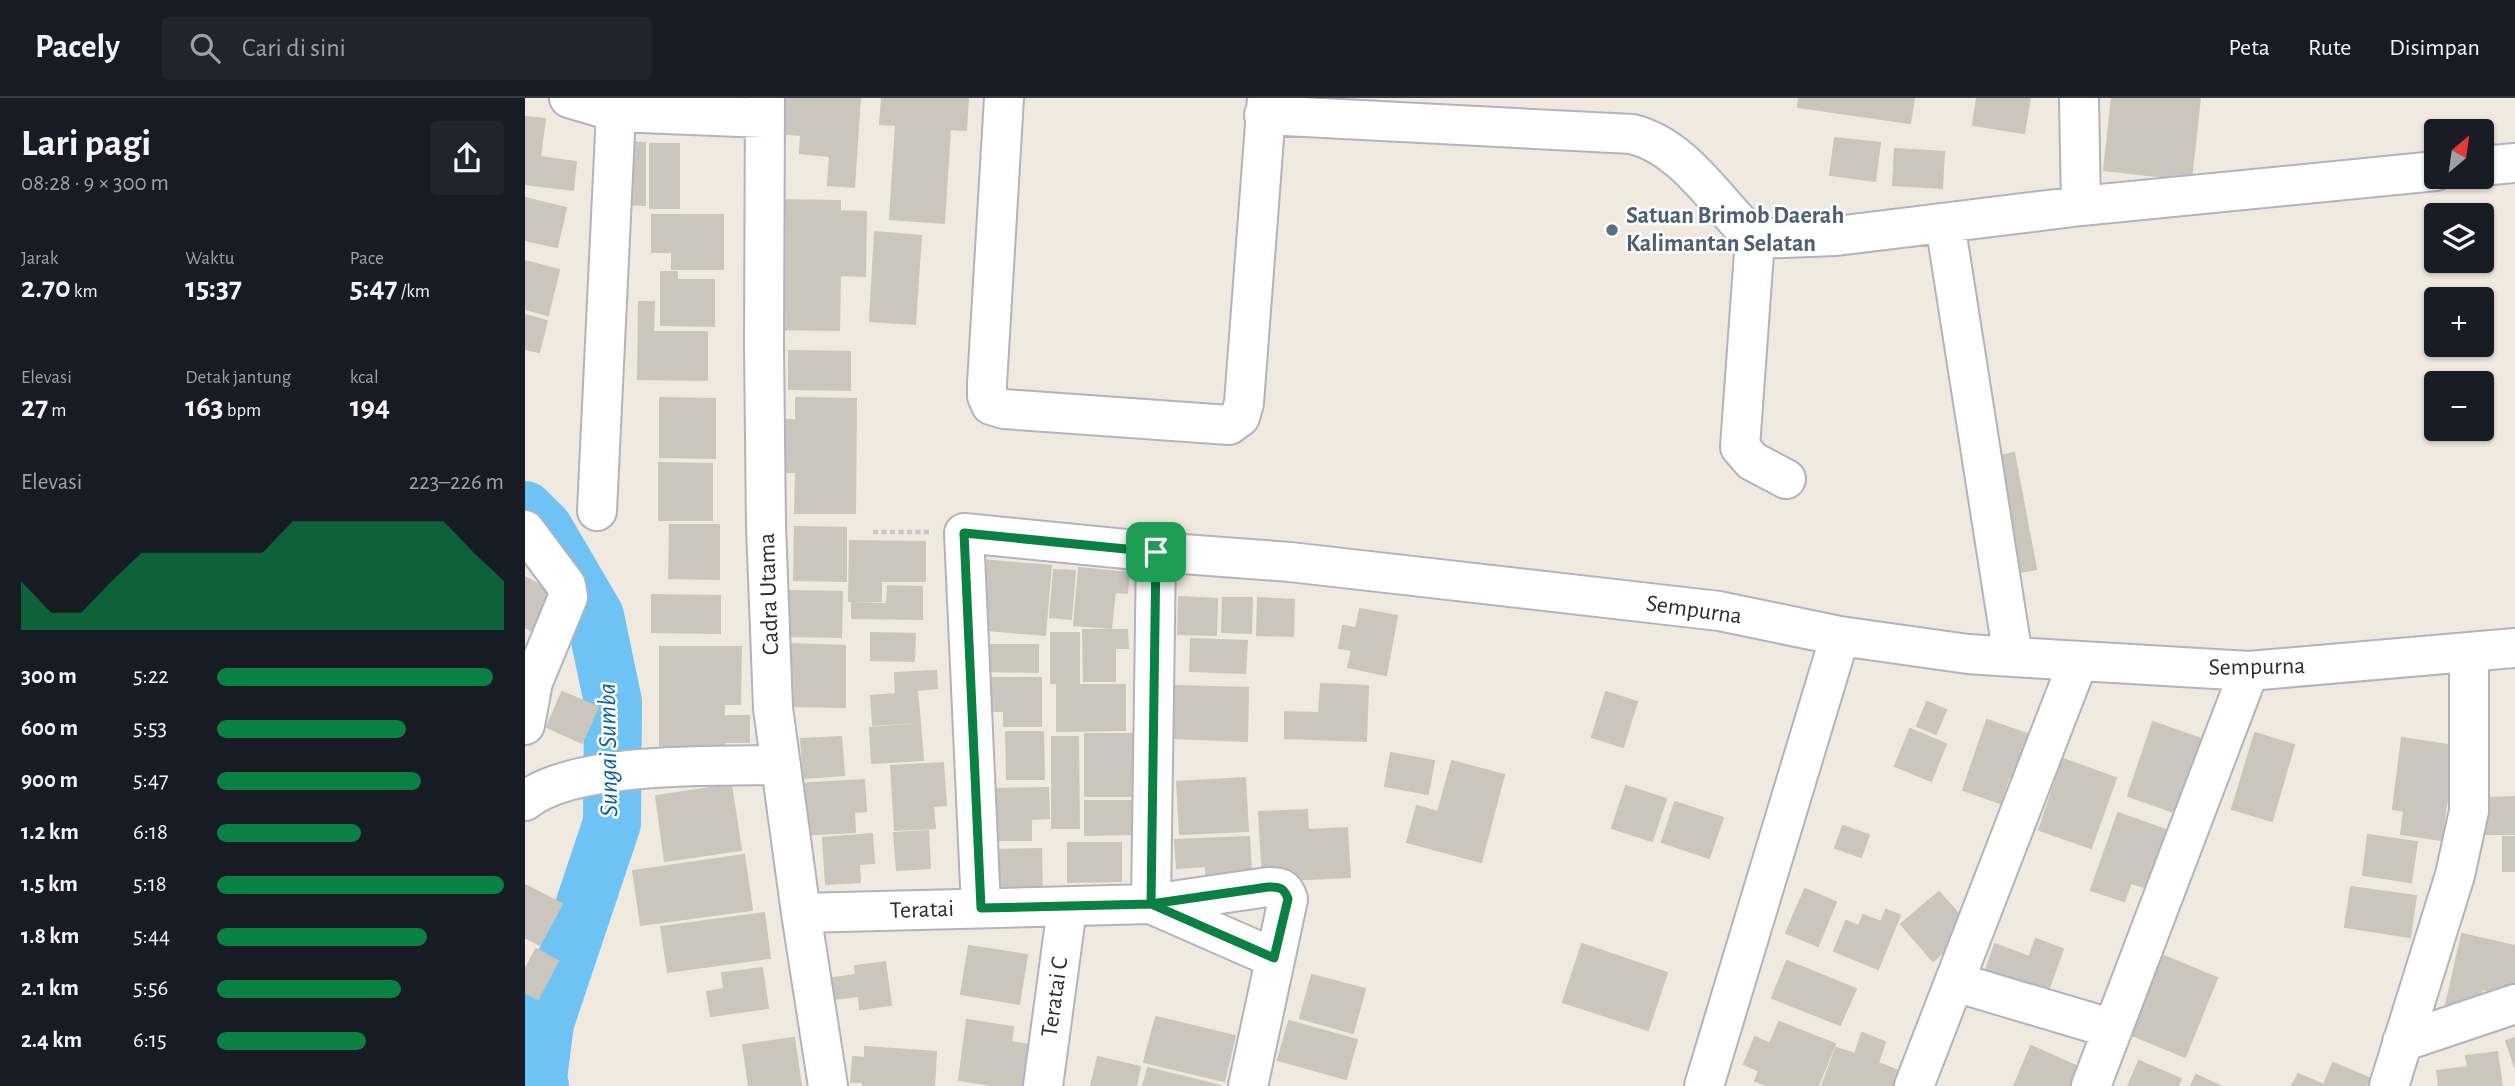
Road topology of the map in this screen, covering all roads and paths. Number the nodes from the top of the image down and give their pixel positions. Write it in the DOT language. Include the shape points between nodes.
graph roads {
  1 [pos="569,98"];
  2 [pos="1004,98"];
  3 [pos="2079,98"];
  4 [pos="1265,106"];
  5 [pos="765,108"];
  6 [pos="615,112"];
  7 [pos="2515,163"];
  8 [pos="2494,165"];
  9 [pos="2424,171"];
  10 [pos="2081,206"];
  11 [pos="1945,223"];
  12 [pos="1755,239"];
  13 [pos="1786,479"];
  14 [pos="597,512"];
  15 [pos="525,530"];
  16 [pos="873,532"];
  17 [pos="964,533"];
  18 [pos="1156,552"];
  19 [pos="1840,636"];
  20 [pos="2515,648"];
  21 [pos="2469,652"];
  22 [pos="2013,657"];
  23 [pos="2078,662"];
  24 [pos="2249,671"];
  25 [pos="525,725"];
  26 [pos="781,765"];
  27 [pos="525,801"];
  28 [pos="1151,904"];
  29 [pos="981,908"];
  30 [pos="1067,908"];
  31 [pos="801,913"];
  32 [pos="1274,958"];
  33 [pos="1955,982"];
  34 [pos="2515,1004"];
  35 [pos="2113,1029"];
  36 [pos="2402,1042"];
  37 [pos="828,1086"];
  38 [pos="1043,1086"];
  39 [pos="1248,1086"];
  40 [pos="1704,1086"];
  41 [pos="1914,1086"];
  42 [pos="2091,1086"];
  43 [pos="2389,1086"];
  1 -- 6 [label="street"];
  2 -- 4 [label="street" via="987,384 991,404 1004,409 1229,425 1240,416 1244,402"];
  3 -- 10 [label="street"];
  4 -- 12 [label="street" via="1649,138 1673,153"];
  5 -- 6 [label="street"];
  5 -- 26 [label="street, Cadra Utama" via="766,526 773,708"];
  6 -- 14 [label="street"];
  7 -- 8 [label="street"];
  9 -- 10 [label="street"];
  10 -- 11 [label="street"];
  11 -- 12 [label="street" via="1836,236"];
  11 -- 22 [label="street"];
  12 -- 13 [label="street" via="1740,447 1752,461"];
  15 -- 25 [label="street" via="566,585 568,597 533,682"];
  16 -- 17 [label="path"];
  17 -- 18 [label="street, Sempurna"];
  17 -- 29 [label="street"];
  18 -- 19 [label="street, Sempurna" via="1290,562 1706,609"];
  18 -- 28 [label="street"];
  19 -- 22 [label="street, Sempurna"];
  19 -- 40 [label="street"];
  20 -- 21 [label="street, Sempurna"];
  21 -- 24 [label="street, Sempurna"];
  21 -- 36 [label="street" via="2469,811 2455,875"];
  22 -- 23 [label="street, Sempurna"];
  23 -- 24 [label="street, Sempurna"];
  23 -- 33 [label="street"];
  24 -- 35 [label="street"];
  26 -- 27 [label="street" via="672,766 581,777 537,792"];
  26 -- 31 [label="street, Cadra Utama"];
  28 -- 30 [label="street, Teratai"];
  28 -- 32 [label="street"];
  28 -- 32 [label="street, Teratai" via="1281,887 1288,899"];
  29 -- 30 [label="street, Teratai"];
  29 -- 31 [label="street, Teratai"];
  30 -- 38 [label="street, Teratai C"];
  31 -- 37 [label="street, Cadra Utama"];
  32 -- 39 [label="street"];
  33 -- 35 [label="street"];
  33 -- 41 [label="street"];
  34 -- 36 [label="street"];
  35 -- 42 [label="street"];
  36 -- 43 [label="street"];
}
